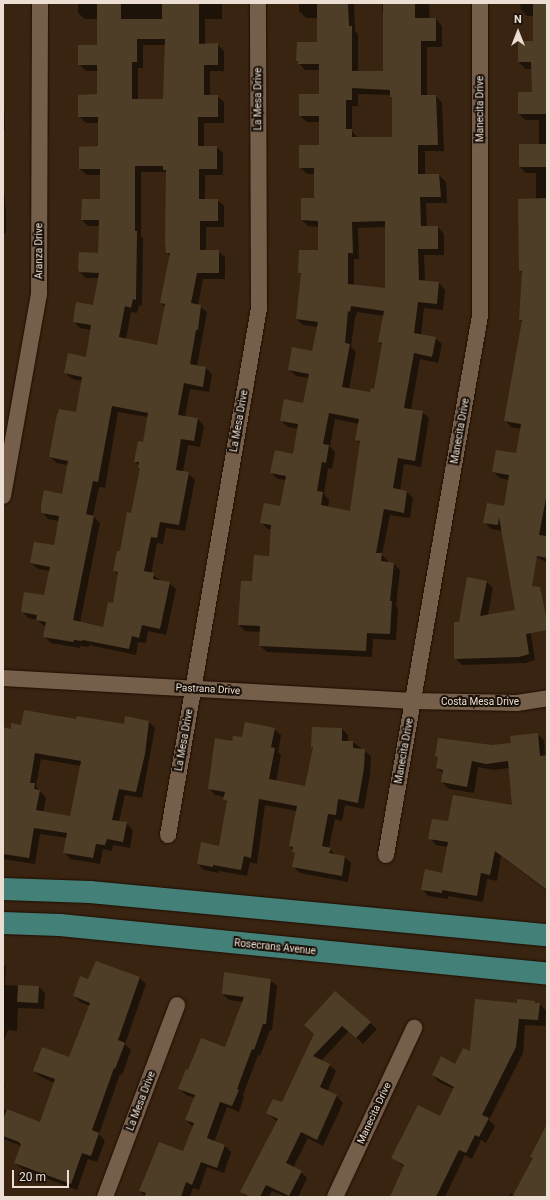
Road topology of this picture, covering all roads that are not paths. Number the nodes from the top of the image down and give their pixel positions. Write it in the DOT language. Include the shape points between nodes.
graph roads {
  1 [pos="40,3"];
  2 [pos="258,3"];
  3 [pos="480,3"];
  4 [pos="3,496"];
  5 [pos="3,678"];
  6 [pos="192,688"];
  7 [pos="547,698"];
  8 [pos="413,701"];
  9 [pos="168,835"];
  10 [pos="386,855"];
  11 [pos="3,889"];
  12 [pos="3,923"];
  13 [pos="547,935"];
  14 [pos="547,974"];
  15 [pos="177,1005"];
  16 [pos="414,1028"];
  17 [pos="105,1197"];
  18 [pos="335,1197"];
  1 -- 4 [label="street, Aranza Drive" via="39,294"];
  2 -- 6 [label="street, La Mesa Drive" via="259,308"];
  3 -- 8 [label="street, Manecita Drive" via="480,316"];
  5 -- 6 [label="street, Pastrana Drive"];
  6 -- 8 [label="street, Pastrana Drive"];
  6 -- 9 [label="street, La Mesa Drive"];
  7 -- 8 [label="street, Costa Mesa Drive" via="517,703"];
  8 -- 10 [label="street, Manecita Drive"];
  11 -- 13 [label="main road" via="90,892"];
  12 -- 14 [label="main road, Rosecrans Avenue" via="60,925"];
  15 -- 17 [label="street, La Mesa Drive"];
  16 -- 18 [label="street, Manecita Drive"];
}
